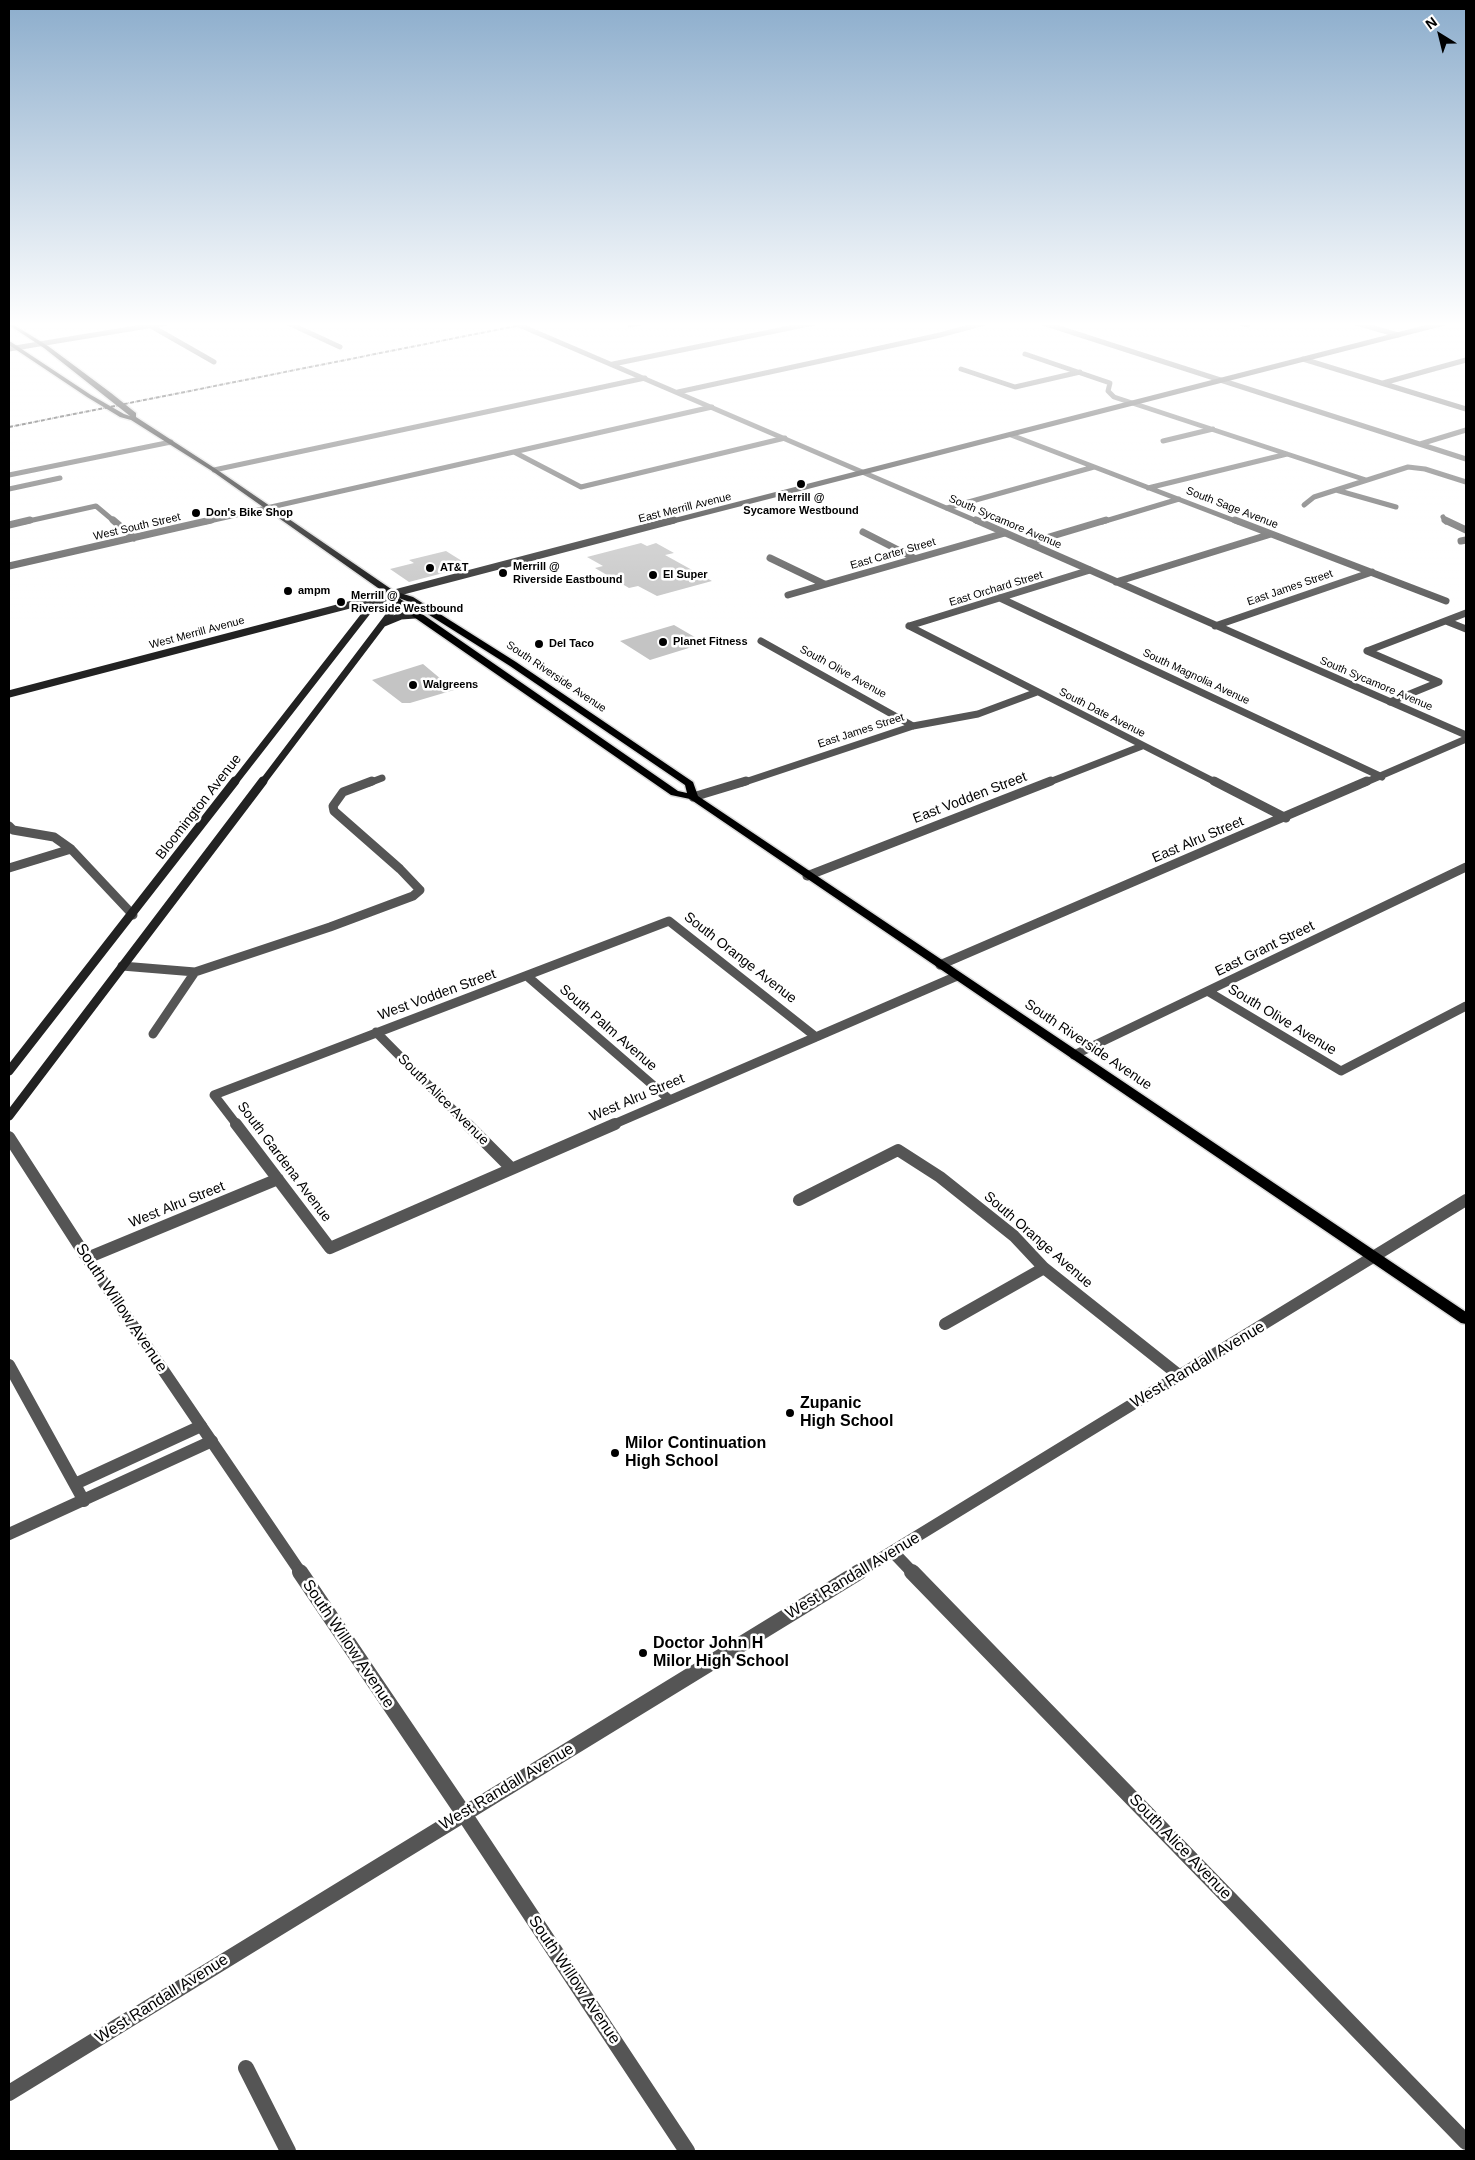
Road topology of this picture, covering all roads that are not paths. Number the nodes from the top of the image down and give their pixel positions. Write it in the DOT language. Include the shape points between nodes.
graph roads {
  1 [pos="141,423"];
  2 [pos="435,423"];
  3 [pos="642,423"];
  4 [pos="749,423"];
  5 [pos="1054,423"];
  6 [pos="1194,423"];
  7 [pos="1354,423"];
  8 [pos="1214,429"];
  9 [pos="1466,430"];
  10 [pos="1011,434"];
  11 [pos="785,438"];
  12 [pos="1163,440"];
  13 [pos="171,442"];
  14 [pos="1420,444"];
  15 [pos="514,452"];
  16 [pos="1287,454"];
  17 [pos="1466,459"];
  18 [pos="1094,467"];
  19 [pos="214,470"];
  20 [pos="864,472"];
  21 [pos="9,475"];
  22 [pos="60,478"];
  23 [pos="1366,480"];
  24 [pos="1466,482"];
  25 [pos="1148,488"];
  26 [pos="9,489"];
  27 [pos="1336,490"];
  28 [pos="1179,499"];
  29 [pos="1304,505"];
  30 [pos="1396,507"];
  31 [pos="270,508"];
  32 [pos="947,508"];
  33 [pos="1443,517"];
  34 [pos="9,525"];
  35 [pos="1466,530"];
  36 [pos="863,532"];
  37 [pos="1004,533"];
  38 [pos="1271,534"];
  39 [pos="134,538"];
  40 [pos="1029,543"];
  41 [pos="770,558"];
  42 [pos="914,558"];
  43 [pos="9,566"];
  44 [pos="1090,570"];
  45 [pos="1372,572"];
  46 [pos="1116,582"];
  47 [pos="824,584"];
  48 [pos="392,593"];
  49 [pos="788,595"];
  50 [pos="1000,598"];
  51 [pos="1446,601"];
  52 [pos="1466,613"];
  53 [pos="416,615"];
  54 [pos="1446,621"];
  55 [pos="381,625"];
  56 [pos="909,626"];
  57 [pos="1215,626"];
  58 [pos="1466,629"];
  59 [pos="761,641"];
  60 [pos="1037,692"];
  61 [pos="9,694"];
  62 [pos="1390,702"];
  63 [pos="913,726"];
  64 [pos="1466,735"];
  65 [pos="1466,739"];
  66 [pos="1142,746"];
  67 [pos="1382,777"];
  68 [pos="382,778"];
  69 [pos="692,797"];
  70 [pos="1286,818"];
  71 [pos="9,826"];
  72 [pos="71,850"];
  73 [pos="1466,867"];
  74 [pos="9,868"];
  75 [pos="807,876"];
  76 [pos="132,915"];
  77 [pos="669,921"];
  78 [pos="940,965"];
  79 [pos="122,966"];
  80 [pos="195,972"];
  81 [pos="527,976"];
  82 [pos="957,976"];
  83 [pos="1209,992"];
  84 [pos="1466,1006"];
  85 [pos="376,1032"];
  86 [pos="153,1034"];
  87 [pos="816,1037"];
  88 [pos="1074,1055"];
  89 [pos="9,1071"];
  90 [pos="214,1094"];
  91 [pos="670,1100"];
  92 [pos="9,1116"];
  93 [pos="9,1137"];
  94 [pos="510,1168"];
  95 [pos="278,1179"];
  96 [pos="799,1200"];
  97 [pos="1466,1200"];
  98 [pos="330,1248"];
  99 [pos="1374,1257"];
  100 [pos="87,1258"];
  101 [pos="1044,1268"];
  102 [pos="1466,1319"];
  103 [pos="945,1324"];
  104 [pos="9,1365"];
  105 [pos="1180,1376"];
  106 [pos="201,1426"];
  107 [pos="212,1441"];
  108 [pos="75,1484"];
  109 [pos="84,1501"];
  110 [pos="9,1534"];
  111 [pos="893,1552"];
  112 [pos="464,1814"];
  113 [pos="246,2068"];
  114 [pos="9,2093"];
  115 [pos="1466,2142"];
  116 [pos="288,2151"];
  117 [pos="688,2151"];
  1 -- 13 [label="main road, South Riverside Avenue"];
  2 -- 19 [label="street"];
  3 -- 15 [label="street, West South Street"];
  4 -- 11 [label="street, South Sycamore Avenue"];
  5 -- 10 [label="main road, East Merrill Avenue"];
  6 -- 8 [label="street"];
  7 -- 14 [label="street"];
  8 -- 12 [label="street"];
  8 -- 16 [label="street"];
  9 -- 14 [label="street"];
  10 -- 18 [label="street, South Sage Avenue"];
  10 -- 20 [label="main road, East Merrill Avenue"];
  11 -- 15 [label="street" via="582,487"];
  11 -- 20 [label="street, South Sycamore Avenue"];
  13 -- 19 [label="main road, South Riverside Avenue"];
  13 -- 21 [label="street"];
  14 -- 17 [label="street"];
  15 -- 31 [label="street, West South Street"];
  16 -- 23 [label="street"];
  16 -- 25 [label="street"];
  18 -- 25 [label="street, South Sage Avenue"];
  18 -- 32 [label="street"];
  19 -- 31 [label="main road, South Riverside Avenue"];
  20 -- 32 [label="street, South Sycamore Avenue"];
  20 -- 48 [label="main road, East Merrill Avenue"];
  22 -- 26 [label="street"];
  23 -- 24 [label="street" via="1417,467"];
  23 -- 27 [label="street"];
  25 -- 28 [label="street, South Sage Avenue"];
  27 -- 29 [label="street" via="1314,497"];
  27 -- 30 [label="street"];
  28 -- 38 [label="street, South Sage Avenue"];
  28 -- 40 [label="street"];
  31 -- 39 [label="street, West South Street"];
  31 -- 48 [label="main road, South Riverside Avenue"];
  32 -- 37 [label="street, South Sycamore Avenue"];
  33 -- 35 [label="street" via="1447,523"];
  34 -- 39 [label="street" via="96,506"];
  36 -- 42 [label="street"];
  37 -- 40 [label="street, South Sycamore Avenue"];
  37 -- 42 [label="street, East Carter Street"];
  38 -- 45 [label="street, South Sage Avenue"];
  38 -- 46 [label="street"];
  39 -- 43 [label="street, West South Street"];
  40 -- 44 [label="street, South Sycamore Avenue"];
  41 -- 47 [label="street"];
  42 -- 47 [label="street, East Carter Street"];
  44 -- 46 [label="street, South Sycamore Avenue"];
  44 -- 50 [label="street, East Orchard Street"];
  45 -- 51 [label="street, South Sage Avenue"];
  45 -- 57 [label="street, East James Street"];
  46 -- 57 [label="street, South Sycamore Avenue"];
  47 -- 49 [label="street, East Carter Street"];
  48 -- 53 [label="main road, South Riverside Avenue" via="398,602"];
  48 -- 55 [label="main road" via="393,610"];
  48 -- 61 [label="main road, West Merrill Avenue"];
  48 -- 69 [label="main road, South Riverside Avenue" via="410,599 513,664 690,784"];
  48 -- 76 [label="main road, Bloomington Avenue" via="371,608"];
  50 -- 56 [label="street, East Orchard Street"];
  50 -- 67 [label="street, South Magnolia Avenue"];
  52 -- 54 [label="street"];
  53 -- 55 [label="main road" via="401,616"];
  53 -- 69 [label="main road, South Riverside Avenue" via="675,793"];
  54 -- 58 [label="street"];
  54 -- 62 [label="street" via="1367,651 1439,682"];
  55 -- 79 [label="main road"];
  56 -- 60 [label="street, South Date Avenue"];
  57 -- 62 [label="street, South Sycamore Avenue"];
  59 -- 63 [label="street, South Olive Avenue"];
  60 -- 63 [label="street, East James Street" via="978,714"];
  60 -- 66 [label="street, South Date Avenue"];
  62 -- 64 [label="street, South Sycamore Avenue"];
  63 -- 69 [label="street, East James Street"];
  65 -- 67 [label="street, East Alru Street"];
  66 -- 70 [label="street, South Date Avenue"];
  66 -- 75 [label="street, East Vodden Street"];
  67 -- 70 [label="street, East Alru Street"];
  68 -- 80 [label="street" via="342,792 333,806 334,811 420,890 413,896 348,920"];
  69 -- 75 [label="main road, South Riverside Avenue"];
  70 -- 78 [label="street, East Alru Street"];
  71 -- 72 [label="street" via="13,830 54,836"];
  72 -- 74 [label="street"];
  72 -- 76 [label="street"];
  73 -- 83 [label="street, East Grant Street"];
  75 -- 78 [label="main road, South Riverside Avenue"];
  76 -- 89 [label="main road, Bloomington Avenue"];
  77 -- 81 [label="street, West Vodden Street"];
  77 -- 87 [label="street, South Orange Avenue"];
  78 -- 82 [label="main road, South Riverside Avenue"];
  79 -- 80 [label="street"];
  79 -- 92 [label="main road"];
  80 -- 86 [label="street"];
  81 -- 85 [label="street, West Vodden Street"];
  81 -- 91 [label="street, South Palm Avenue"];
  82 -- 87 [label="street, West Alru Street"];
  82 -- 88 [label="main road, South Riverside Avenue"];
  83 -- 84 [label="street, South Olive Avenue" via="1342,1072"];
  83 -- 88 [label="street, East Grant Street"];
  85 -- 90 [label="street, West Vodden Street"];
  85 -- 94 [label="street, South Alice Avenue"];
  87 -- 91 [label="street, West Alru Street"];
  88 -- 99 [label="main road, South Riverside Avenue"];
  90 -- 95 [label="street, South Gardena Avenue"];
  91 -- 94 [label="street, West Alru Street"];
  93 -- 100 [label="street, South Willow Avenue"];
  94 -- 98 [label="street, West Alru Street"];
  95 -- 98 [label="street, South Gardena Avenue"];
  95 -- 100 [label="street, West Alru Street"];
  96 -- 101 [label="street, South Orange Avenue" via="898,1150 940,1177 1014,1236"];
  97 -- 99 [label="street, West Randall Avenue"];
  99 -- 102 [label="main road, South Riverside Avenue"];
  99 -- 105 [label="street, West Randall Avenue"];
  100 -- 106 [label="street, South Willow Avenue"];
  101 -- 103 [label="street"];
  101 -- 105 [label="street, South Orange Avenue"];
  104 -- 108 [label="street"];
  105 -- 111 [label="street, West Randall Avenue"];
  106 -- 107 [label="street, South Willow Avenue"];
  106 -- 108 [label="street"];
  107 -- 109 [label="street"];
  107 -- 112 [label="street, South Willow Avenue"];
  108 -- 109 [label="street"];
  109 -- 110 [label="street"];
  111 -- 112 [label="street, West Randall Avenue"];
  111 -- 115 [label="street, South Alice Avenue"];
  112 -- 114 [label="street, West Randall Avenue"];
  112 -- 117 [label="street, South Willow Avenue"];
  113 -- 116 [label="street"];
}
